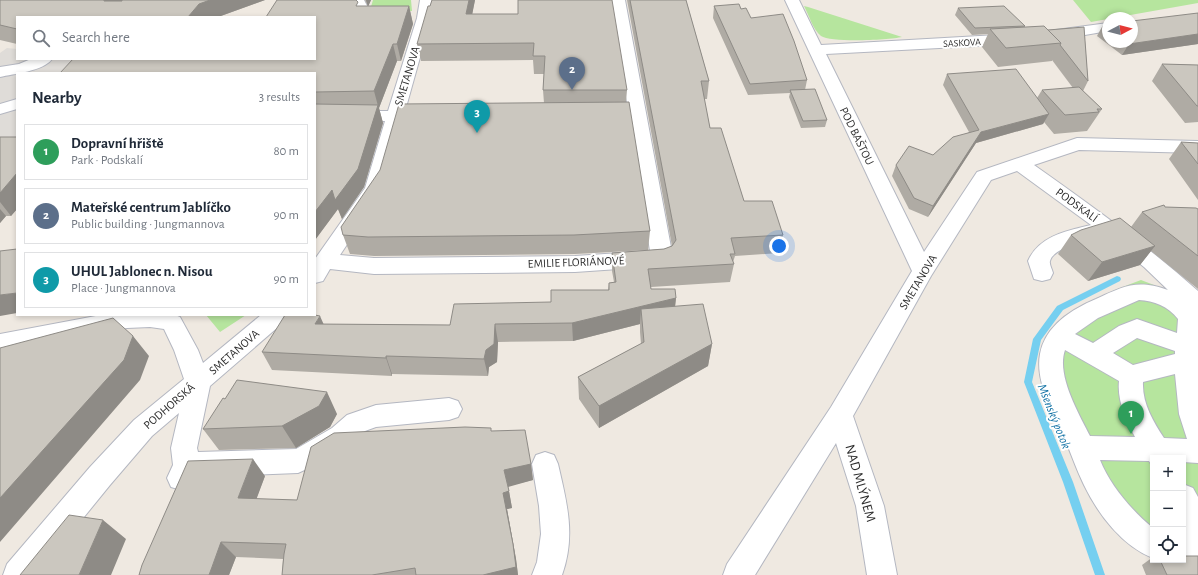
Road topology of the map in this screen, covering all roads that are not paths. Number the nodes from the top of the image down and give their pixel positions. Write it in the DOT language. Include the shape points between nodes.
graph roads {
  1 [pos="357,0"];
  2 [pos="427,0"];
  3 [pos="618,0"];
  4 [pos="792,0"];
  5 [pos="410,17"];
  6 [pos="1102,29"];
  7 [pos="815,50"];
  8 [pos="42,60"];
  9 [pos="0,72"];
  10 [pos="16,104"];
  11 [pos="0,109"];
  12 [pos="16,114"];
  13 [pos="0,116"];
  14 [pos="316,116"];
  15 [pos="395,116"];
  16 [pos="443,116"];
  17 [pos="1198,147"];
  18 [pos="1020,164"];
  19 [pos="1108,227"];
  20 [pos="320,268"];
  21 [pos="923,271"];
  22 [pos="1042,273"];
  23 [pos="1116,300"];
  24 [pos="1198,304"];
  25 [pos="276,316"];
  26 [pos="177,319"];
  27 [pos="1137,328"];
  28 [pos="1060,337"];
  29 [pos="0,343"];
  30 [pos="1094,354"];
  31 [pos="1188,354"];
  32 [pos="1131,376"];
  33 [pos="198,384"];
  34 [pos="449,409"];
  35 [pos="840,415"];
  36 [pos="1198,435"];
  37 [pos="1082,448"];
  38 [pos="1198,450"];
  39 [pos="1159,453"];
  40 [pos="545,464"];
  41 [pos="186,465"];
  42 [pos="172,501"];
  43 [pos="1186,503"];
  44 [pos="1198,525"];
  45 [pos="1150,528"];
  46 [pos="1150,542"];
  47 [pos="1186,544"];
  48 [pos="1198,546"];
  49 [pos="1198,553"];
  50 [pos="1186,555"];
  51 [pos="18,575"];
  52 [pos="547,575"];
  53 [pos="738,575"];
  54 [pos="882,575"];
  1 -- 5 [label="street" via="363,12 376,17"];
  2 -- 5 [label="street, SMETANOVA"];
  3 -- 20 [label="street, EMILIE FLORIÁNOVÉ" via="630,114 662,258 575,264"];
  4 -- 7 [label="street, POD BAŠTOU"];
  5 -- 15 [label="street, SMETANOVA"];
  6 -- 7 [label="street, SASKOVA" via="1035,38"];
  7 -- 21 [label="street, POD BAŠTOU"];
  8 -- 9 [label="street" via="23,68"];
  10 -- 11 [label="street"];
  12 -- 13 [label="street"];
  14 -- 15 [label="street"];
  15 -- 16 [label="street"];
  15 -- 20 [label="street, SMETANOVA" via="374,189"];
  17 -- 18 [label="street, SMETANOVA" via="1077,144"];
  18 -- 19 [label="street, PODSKALÍ"];
  18 -- 21 [label="street, SMETANOVA" via="984,176"];
  19 -- 22 [label="street" via="1048,248 1039,263"];
  19 -- 24 [label="street, PODSKALÍ" via="1152,262"];
  21 -- 35 [label="street, SMETANOVA"];
  23 -- 27 [label="street" via="1132,314"];
  23 -- 28 [label="street" via="1079,317"];
  23 -- 31 [label="street" via="1138,291 1157,294 1174,302 1185,312 1189,320"];
  25 -- 33 [label="street, SMETANOVA"];
  26 -- 29 [label="street, PODHORSKÁ" via="127,318"];
  26 -- 33 [label="street, PODHORSKÁ"];
  27 -- 30 [label="street"];
  27 -- 31 [label="street"];
  28 -- 30 [label="street"];
  28 -- 37 [label="street" via="1056,340 1051,360 1053,373 1063,406"];
  30 -- 32 [label="street"];
  31 -- 32 [label="street" via="1169,365"];
  31 -- 36 [label="street" via="1191,406"];
  32 -- 39 [label="street" via="1133,403"];
  33 -- 41 [label="street, SMETANOVA" via="184,448"];
  33 -- 51 [label="street, PODHORSKÁ" via="143,428"];
  34 -- 41 [label="street" via="376,416 356,423 341,436 298,461"];
  35 -- 53 [label="street, SMETANOVA"];
  35 -- 54 [label="street, NAD MLÝNEM" via="870,506"];
  37 -- 39 [label="street"];
  37 -- 45 [label="street" via="1128,509"];
  37 -- 46 [label="street" via="1095,479 1112,503 1138,534"];
  38 -- 39 [label="street"];
  40 -- 52 [label="street" via="554,509 556,538 552,564"];
  41 -- 42 [label="street, SMETANOVA"];
  43 -- 44 [label="street"];
  47 -- 48 [label="street"];
  49 -- 50 [label="street"];
}
